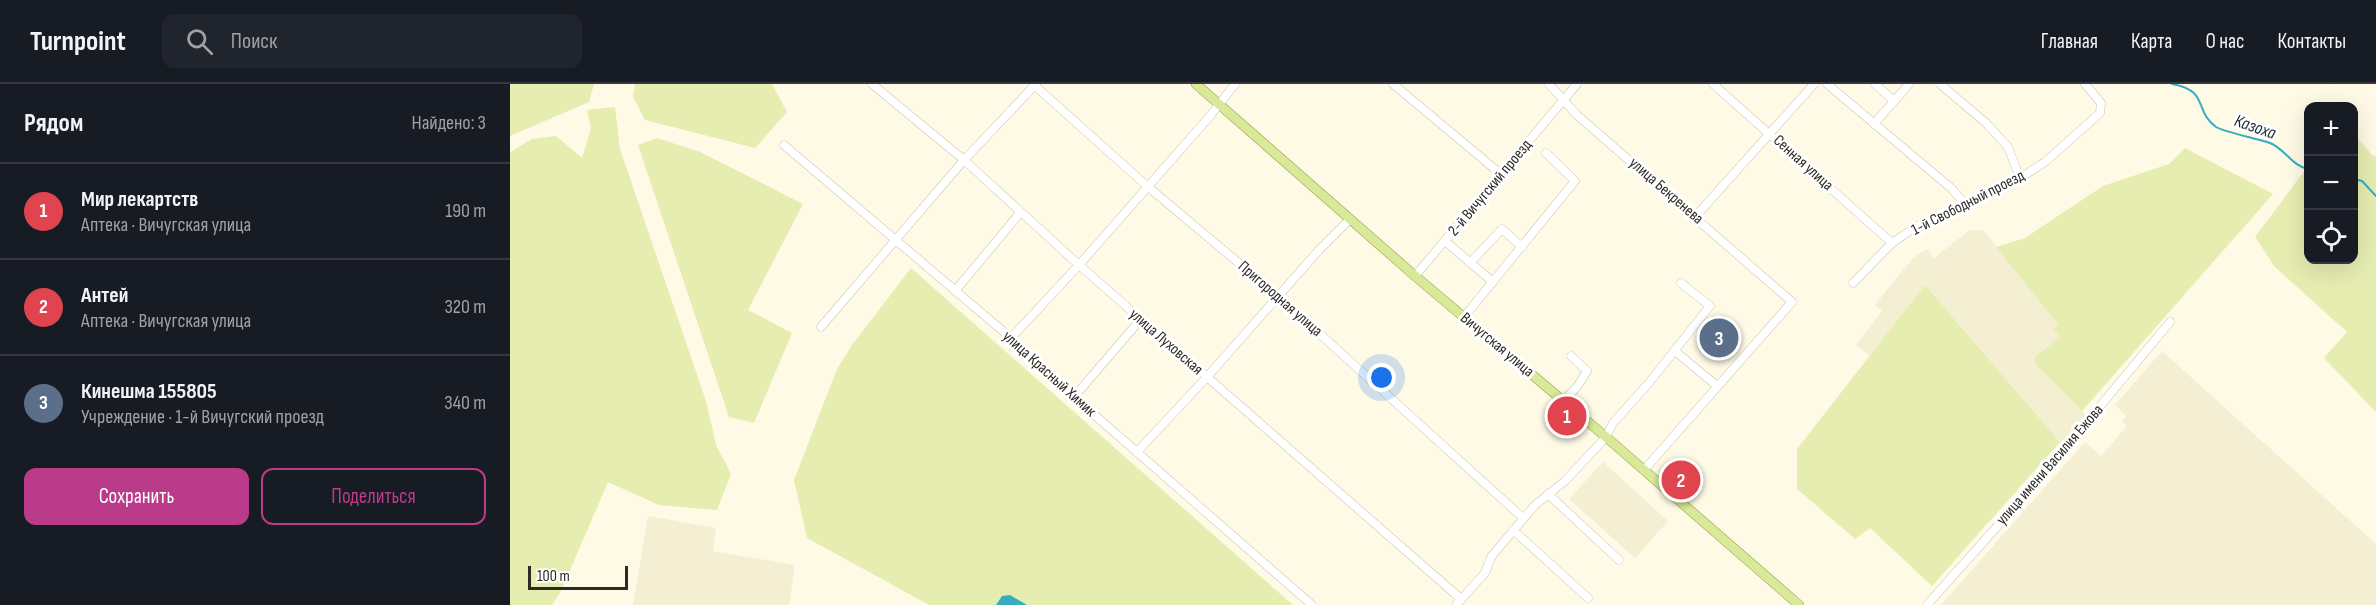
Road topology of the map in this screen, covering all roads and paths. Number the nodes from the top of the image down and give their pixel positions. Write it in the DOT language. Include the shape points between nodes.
graph roads {
  1 [pos="872,84"];
  2 [pos="1034,84"];
  3 [pos="1197,84"];
  4 [pos="1235,84"];
  5 [pos="1393,84"];
  6 [pos="1549,84"];
  7 [pos="1577,84"];
  8 [pos="1713,84"];
  9 [pos="1814,84"];
  10 [pos="1827,84"];
  11 [pos="1875,84"];
  12 [pos="1909,84"];
  13 [pos="1940,84"];
  14 [pos="2085,84"];
  15 [pos="1564,100"];
  16 [pos="1894,101"];
  17 [pos="1220,104"];
  18 [pos="1874,124"];
  19 [pos="1770,133"];
  20 [pos="784,145"];
  21 [pos="1546,153"];
  22 [pos="964,160"];
  23 [pos="1502,175"];
  24 [pos="2020,178"];
  25 [pos="1147,186"];
  26 [pos="1967,206"];
  27 [pos="1020,213"];
  28 [pos="1695,217"];
  29 [pos="1350,219"];
  30 [pos="895,240"];
  31 [pos="1445,241"];
  32 [pos="1892,243"];
  33 [pos="1522,247"];
  34 [pos="1470,263"];
  35 [pos="1079,265"];
  36 [pos="1415,276"];
  37 [pos="1493,282"];
  38 [pos="1853,283"];
  39 [pos="1681,284"];
  40 [pos="955,291"];
  41 [pos="1278,296"];
  42 [pos="1464,317"];
  43 [pos="1141,319"];
  44 [pos="2170,322"];
  45 [pos="821,327"];
  46 [pos="1011,338"];
  47 [pos="1675,351"];
  48 [pos="1571,356"];
  49 [pos="1207,377"];
  50 [pos="1717,386"];
  51 [pos="1074,397"];
  52 [pos="1563,401"];
  53 [pos="1606,437"];
  54 [pos="1137,452"];
  55 [pos="1644,470"];
  56 [pos="1548,494"];
  57 [pos="1523,518"];
  58 [pos="1513,531"];
  59 [pos="1619,560"];
  60 [pos="1588,598"];
  61 [pos="1458,602"];
  62 [pos="1312,605"];
  63 [pos="1799,605"];
  64 [pos="1928,605"];
  1 -- 22 [label="street, улица Луховская"];
  2 -- 22 [label="street"];
  2 -- 25 [label="street, Пригородная улица"];
  3 -- 17 [label="main road, Вичугская улица"];
  4 -- 17 [label="street"];
  5 -- 23 [label="street"];
  6 -- 15 [label="street, улица Бекренева"];
  7 -- 15 [label="street, 2-й Вичугский проезд"];
  8 -- 19 [label="street, Сенная улица"];
  9 -- 19 [label="street"];
  10 -- 18 [label="street"];
  11 -- 16 [label="street"];
  12 -- 16 [label="street"];
  13 -- 24 [label="street" via="2008,147"];
  14 -- 24 [label="street, 1-й Свободный проезд" via="2099,98 2100,113 2045,162"];
  15 -- 23 [label="street, 2-й Вичугский проезд"];
  15 -- 28 [label="street, улица Бекренева"];
  16 -- 18 [label="street"];
  17 -- 25 [label="street"];
  17 -- 29 [label="main road, Вичугская улица"];
  18 -- 26 [label="street"];
  19 -- 28 [label="street"];
  19 -- 32 [label="street, Сенная улица"];
  20 -- 30 [label="street, улица Красный Химик"];
  21 -- 33 [label="street" via="1575,181"];
  22 -- 27 [label="street, улица Луховская"];
  22 -- 30 [label="street"];
  23 -- 31 [label="street, 2-й Вичугский проезд"];
  24 -- 26 [label="street, 1-й Свободный проезд"];
  25 -- 35 [label="street"];
  25 -- 41 [label="street, Пригородная улица"];
  26 -- 32 [label="street, 1-й Свободный проезд" via="1923,222"];
  27 -- 35 [label="street, улица Луховская"];
  27 -- 40 [label="street"];
  28 -- 50 [label="street, улица Бекренева" via="1792,302"];
  29 -- 36 [label="main road, Вичугская улица"];
  29 -- 41 [label="street"];
  30 -- 40 [label="street, улица Красный Химик"];
  30 -- 45 [label="street"];
  31 -- 34 [label="street"];
  31 -- 36 [label="street, 2-й Вичугский проезд"];
  32 -- 38 [label="street, 1-й Свободный проезд"];
  33 -- 34 [label="street" via="1502,229"];
  33 -- 37 [label="street"];
  34 -- 37 [label="street"];
  35 -- 43 [label="street, улица Луховская"];
  35 -- 46 [label="street"];
  36 -- 42 [label="main road, Вичугская улица"];
  37 -- 42 [label="street"];
  39 -- 47 [label="street" via="1710,306"];
  40 -- 46 [label="street, улица Красный Химик"];
  41 -- 49 [label="street"];
  41 -- 57 [label="street, Пригородная улица"];
  42 -- 52 [label="main road, Вичугская улица"];
  43 -- 49 [label="street, улица Луховская"];
  43 -- 51 [label="street"];
  44 -- 64 [label="street, улица имени Василия Ежова" via="2043,476"];
  46 -- 51 [label="street, улица Красный Химик"];
  47 -- 50 [label="street"];
  47 -- 53 [label="street" via="1613,423"];
  48 -- 52 [label="street" via="1587,371"];
  49 -- 54 [label="street"];
  49 -- 61 [label="street, улица Луховская"];
  50 -- 55 [label="street"];
  51 -- 54 [label="street, улица Красный Химик"];
  52 -- 53 [label="main road, Вичугская улица"];
  53 -- 55 [label="main road, Вичугская улица"];
  53 -- 56 [label="street"];
  54 -- 62 [label="street, улица Красный Химик"];
  55 -- 63 [label="main road, Вичугская улица"];
  56 -- 57 [label="street"];
  56 -- 59 [label="street"];
  57 -- 58 [label="street"];
  58 -- 60 [label="street"];
  58 -- 61 [label="street" via="1491,556 1485,573"];
}
